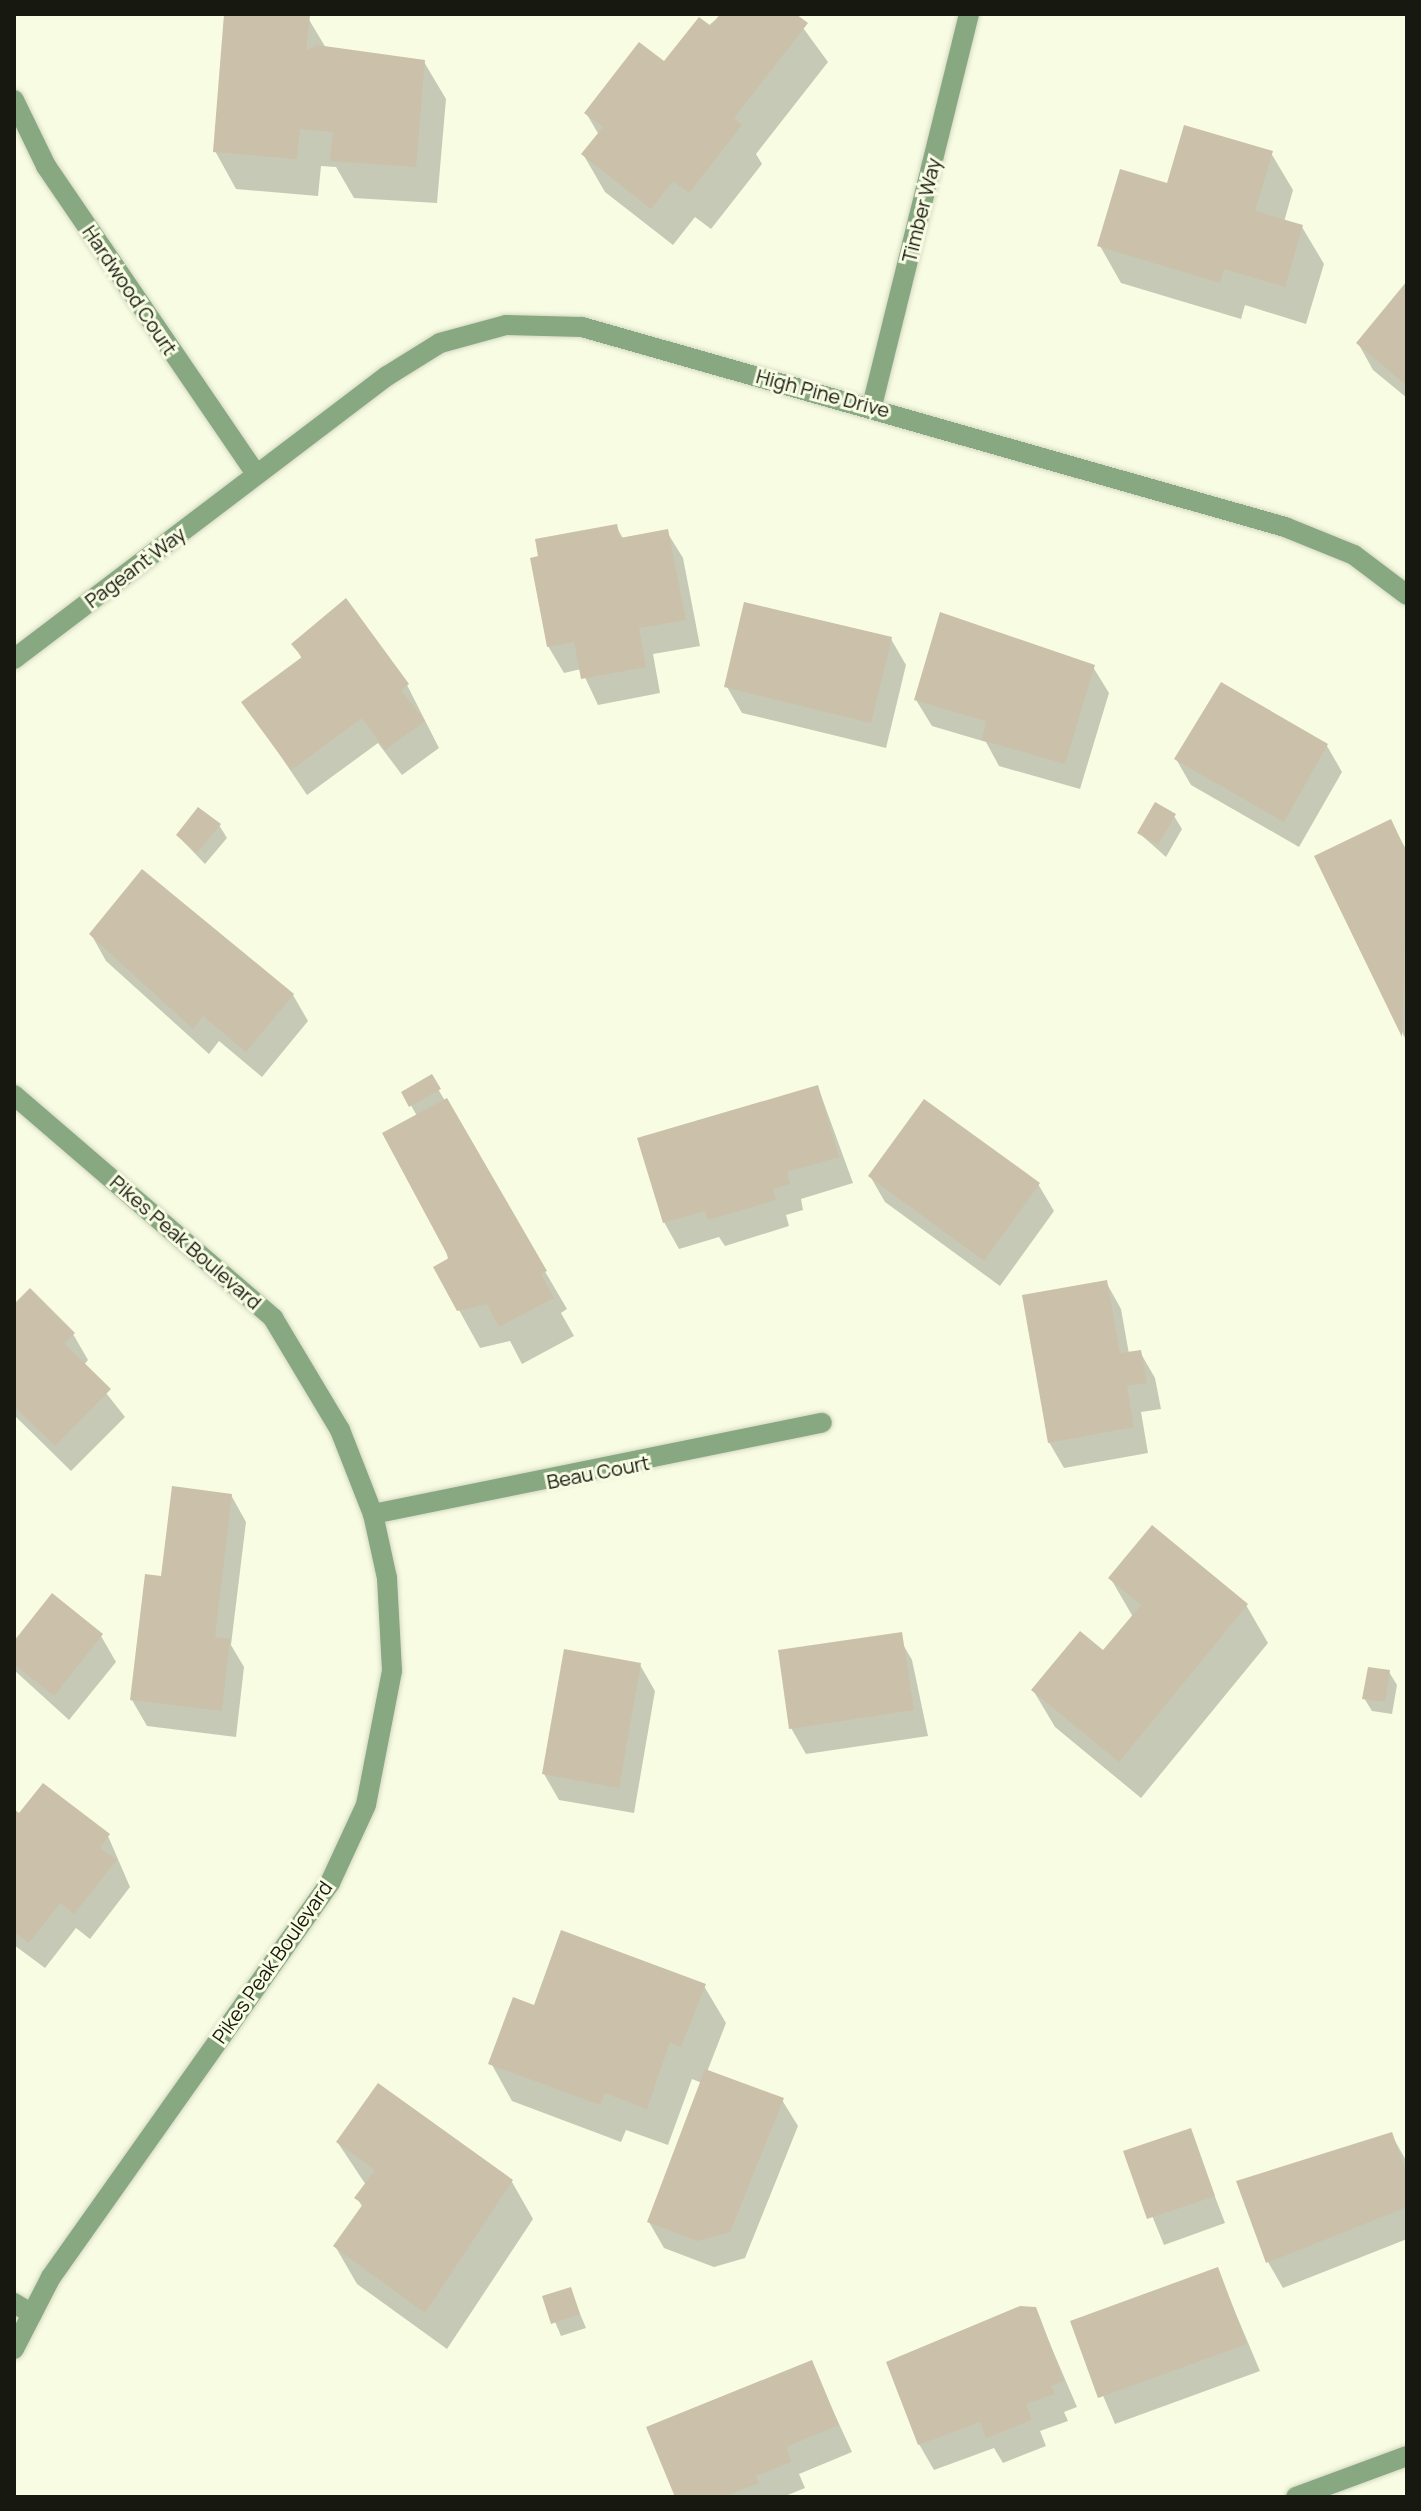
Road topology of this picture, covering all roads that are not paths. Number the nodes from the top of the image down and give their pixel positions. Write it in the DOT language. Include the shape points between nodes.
graph roads {
  1 [pos="969,14"];
  2 [pos="14,100"];
  3 [pos="872,406"];
  4 [pos="256,474"];
  5 [pos="1407,595"];
  6 [pos="14,659"];
  7 [pos="14,1095"];
  8 [pos="822,1423"];
  9 [pos="373,1514"];
  10 [pos="14,2303"];
  11 [pos="32,2314"];
  12 [pos="14,2349"];
  13 [pos="1407,2456"];
  14 [pos="1296,2497"];
  1 -- 3 [label="street, Timber Way"];
  2 -- 4 [label="street, Hardwood Court" via="46,166"];
  3 -- 4 [label="street, High Pine Drive" via="582,327 506,325 440,343"];
  3 -- 5 [label="street, High Pine Drive" via="1285,527 1354,555"];
  4 -- 6 [label="street, Pageant Way"];
  7 -- 9 [label="street, Pikes Peak Boulevard" via="273,1318 340,1430"];
  8 -- 9 [label="street, Beau Court"];
  9 -- 11 [label="street, Pikes Peak Boulevard" via="387,1578 392,1671 366,1805 330,1883 149,2135"];
  10 -- 11 [label="street"];
  11 -- 12 [label="street, Pikes Peak Boulevard"];
  13 -- 14 [label="street"];
}
